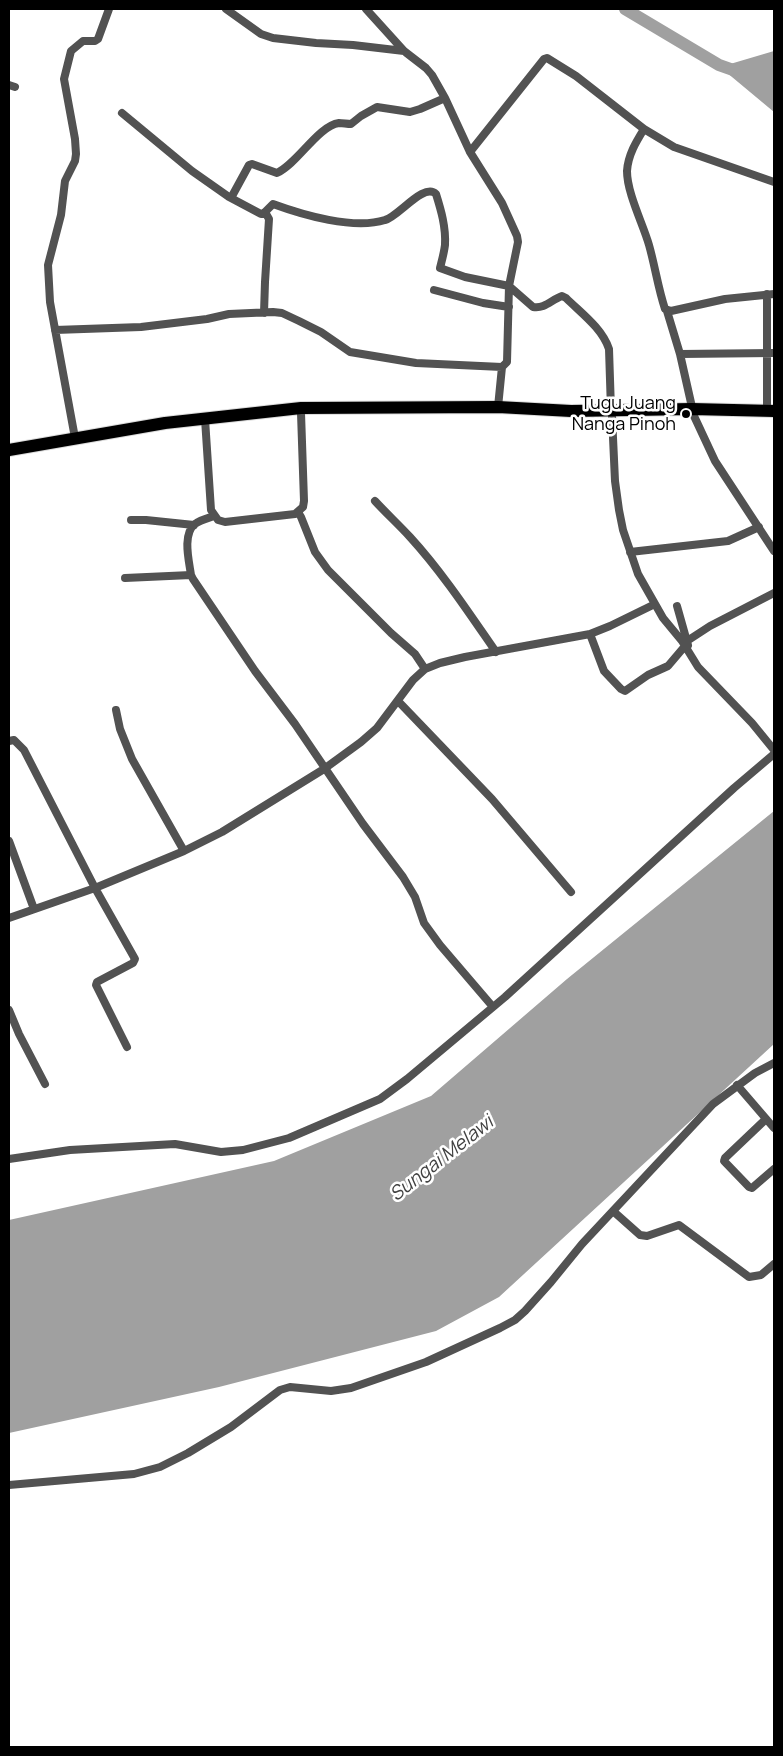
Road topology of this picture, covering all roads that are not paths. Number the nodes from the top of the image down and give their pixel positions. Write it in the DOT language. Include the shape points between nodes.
graph roads {
  1 [pos="109,9"];
  2 [pos="226,9"];
  3 [pos="366,9"];
  4 [pos="404,51"];
  5 [pos="445,98"];
  6 [pos="122,113"];
  7 [pos="644,129"];
  8 [pos="470,152"];
  9 [pos="774,182"];
  10 [pos="232,198"];
  11 [pos="265,212"];
  12 [pos="510,286"];
  13 [pos="434,290"];
  14 [pos="771,294"];
  15 [pos="509,307"];
  16 [pos="667,311"];
  17 [pos="264,313"];
  18 [pos="55,330"];
  19 [pos="771,353"];
  20 [pos="680,354"];
  21 [pos="502,367"];
  22 [pos="498,407"];
  23 [pos="301,413"];
  24 [pos="612,413"];
  25 [pos="693,413"];
  26 [pos="772,413"];
  27 [pos="205,422"];
  28 [pos="75,438"];
  29 [pos="9,450"];
  30 [pos="9,456"];
  31 [pos="375,501"];
  32 [pos="298,512"];
  33 [pos="214,516"];
  34 [pos="131,520"];
  35 [pos="194,525"];
  36 [pos="759,528"];
  37 [pos="774,551"];
  38 [pos="630,552"];
  39 [pos="191,575"];
  40 [pos="125,578"];
  41 [pos="774,593"];
  42 [pos="655,604"];
  43 [pos="677,606"];
  44 [pos="590,634"];
  45 [pos="685,641"];
  46 [pos="496,652"];
  47 [pos="425,669"];
  48 [pos="398,701"];
  49 [pos="116,710"];
  50 [pos="9,741"];
  51 [pos="774,752"];
  52 [pos="324,769"];
  53 [pos="9,841"];
  54 [pos="184,851"];
  55 [pos="95,888"];
  56 [pos="572,892"];
  57 [pos="34,910"];
  58 [pos="9,918"];
  59 [pos="493,1007"];
  60 [pos="9,1010"];
  61 [pos="127,1047"];
  62 [pos="774,1063"];
  63 [pos="45,1084"];
  64 [pos="737,1085"];
  65 [pos="766,1119"];
  66 [pos="774,1128"];
  67 [pos="9,1159"];
  68 [pos="774,1169"];
  69 [pos="612,1211"];
  70 [pos="774,1264"];
  71 [pos="9,1485"];
  1 -- 18 [label="street" via="98,39 83,41 72,49 64,79 76,154 65,181 61,215 48,266"];
  2 -- 4 [label="street" via="261,34 273,38"];
  3 -- 4 [label="street"];
  4 -- 5 [label="street" via="432,74"];
  5 -- 8 [label="street"];
  5 -- 10 [label="street" via="410,112 377,107 351,124 338,123 314,138 286,168 277,173 249,165"];
  6 -- 10 [label="street" via="192,171"];
  7 -- 8 [label="street" via="576,76 547,58"];
  7 -- 9 [label="street" via="674,147"];
  7 -- 16 [label="street" via="628,162 627,174"];
  8 -- 12 [label="street" via="502,203 517,236"];
  10 -- 11 [label="street" via="261,214"];
  11 -- 12 [label="street" via="273,204 329,219 352,223 376,222 393,217 418,196 434,191 444,231 440,268"];
  11 -- 17 [label="street" via="270,220"];
  12 -- 15 [label="street"];
  12 -- 24 [label="street" via="533,307 544,306 562,296 566,298 601,332 609,349"];
  13 -- 15 [label="street"];
  14 -- 16 [label="street" via="724,299"];
  14 -- 19 [label="street"];
  15 -- 21 [label="street" via="506,362"];
  16 -- 20 [label="street"];
  17 -- 18 [label="street" via="229,314 141,327"];
  17 -- 21 [label="street" via="282,313 321,332 350,352 416,362"];
  18 -- 28 [label="street"];
  19 -- 20 [label="street"];
  19 -- 26 [label="street"];
  20 -- 25 [label="street"];
  21 -- 22 [label="street"];
  22 -- 24 [label="main road"];
  22 -- 27 [label="main road" via="301,408"];
  23 -- 24 [label="main road" via="570,417"];
  23 -- 27 [label="main road"];
  23 -- 32 [label="street" via="304,500"];
  24 -- 25 [label="main road"];
  24 -- 38 [label="street" via="615,481"];
  25 -- 26 [label="main road"];
  25 -- 36 [label="street" via="715,461"];
  27 -- 28 [label="main road" via="165,423"];
  27 -- 30 [label="main road"];
  27 -- 33 [label="street"];
  28 -- 29 [label="main road"];
  31 -- 46 [label="street" via="427,557"];
  32 -- 33 [label="street" via="224,522"];
  32 -- 47 [label="street" via="315,552 328,570 415,654"];
  33 -- 35 [label="street"];
  34 -- 35 [label="street"];
  35 -- 39 [label="street" via="188,542"];
  36 -- 37 [label="street"];
  36 -- 38 [label="street" via="728,542"];
  38 -- 42 [label="street"];
  39 -- 40 [label="street"];
  39 -- 52 [label="street"];
  41 -- 45 [label="street"];
  42 -- 44 [label="street"];
  42 -- 45 [label="street" via="663,618"];
  43 -- 45 [label="street"];
  44 -- 45 [label="street" via="604,671 625,690 668,666 678,656"];
  44 -- 46 [label="street"];
  45 -- 51 [label="street" via="702,672 752,723"];
  46 -- 47 [label="street" via="456,659"];
  47 -- 48 [label="street"];
  48 -- 52 [label="street" via="377,728"];
  48 -- 56 [label="street" via="492,799"];
  49 -- 54 [label="street" via="132,759"];
  50 -- 55 [label="street" via="14,740 24,750"];
  51 -- 59 [label="street"];
  52 -- 54 [label="street" via="222,832"];
  52 -- 59 [label="street" via="415,896 424,923"];
  53 -- 57 [label="street"];
  54 -- 55 [label="street"];
  55 -- 57 [label="street"];
  55 -- 61 [label="street" via="135,961 96,985"];
  57 -- 58 [label="street"];
  59 -- 67 [label="street" via="380,1099 289,1138 221,1152 175,1144 70,1150"];
  60 -- 63 [label="street"];
  62 -- 64 [label="street"];
  64 -- 65 [label="street"];
  64 -- 69 [label="street" via="713,1104"];
  65 -- 66 [label="street"];
  65 -- 68 [label="street" via="724,1162 752,1188"];
  69 -- 70 [label="street" via="640,1235 647,1236 679,1225 749,1277 761,1275"];
  69 -- 71 [label="street" via="515,1320 426,1362 340,1391 290,1387 280,1390 231,1427 160,1467 134,1474"];
}
